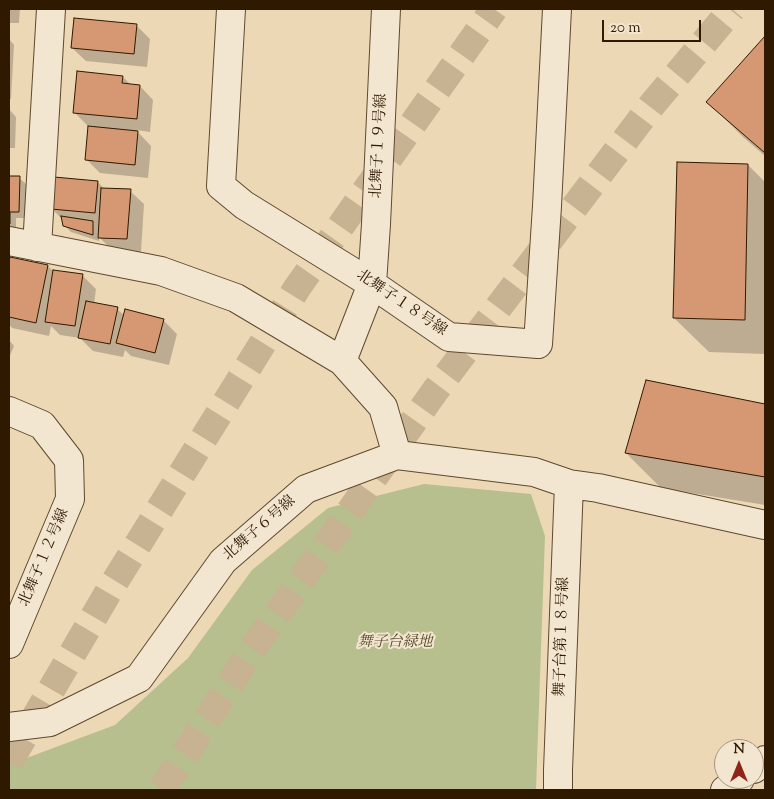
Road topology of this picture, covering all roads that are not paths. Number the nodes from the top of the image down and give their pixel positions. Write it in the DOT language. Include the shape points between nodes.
graph roads {
  1 [pos="52,9"];
  2 [pos="232,9"];
  3 [pos="386,9"];
  4 [pos="557,9"];
  5 [pos="9,241"];
  6 [pos="37,247"];
  7 [pos="372,284"];
  8 [pos="342,361"];
  9 [pos="9,411"];
  10 [pos="397,455"];
  11 [pos="569,484"];
  12 [pos="765,525"];
  13 [pos="9,644"];
  14 [pos="9,727"];
  15 [pos="558,790"];
  1 -- 6 [label="street"];
  2 -- 7 [label="street, 北舞子１８号線" via="220,186 244,205"];
  3 -- 7 [label="street, 北舞子１９号線"];
  4 -- 7 [label="street, 北舞子１８号線" via="538,344 449,337"];
  5 -- 6 [label="street"];
  6 -- 8 [label="street" via="161,271 236,298"];
  7 -- 8 [label="street, 北舞子１９号線"];
  8 -- 10 [label="street" via="383,407"];
  9 -- 13 [label="street, 北舞子１２号線" via="42,425 69,460 70,499"];
  10 -- 11 [label="street, 北舞子６号線" via="534,472"];
  10 -- 14 [label="street, 北舞子６号線" via="306,489 223,561 139,678 50,722"];
  11 -- 12 [label="street, 北舞子６号線"];
  11 -- 15 [label="street, 舞子台第１８号線"];
}
